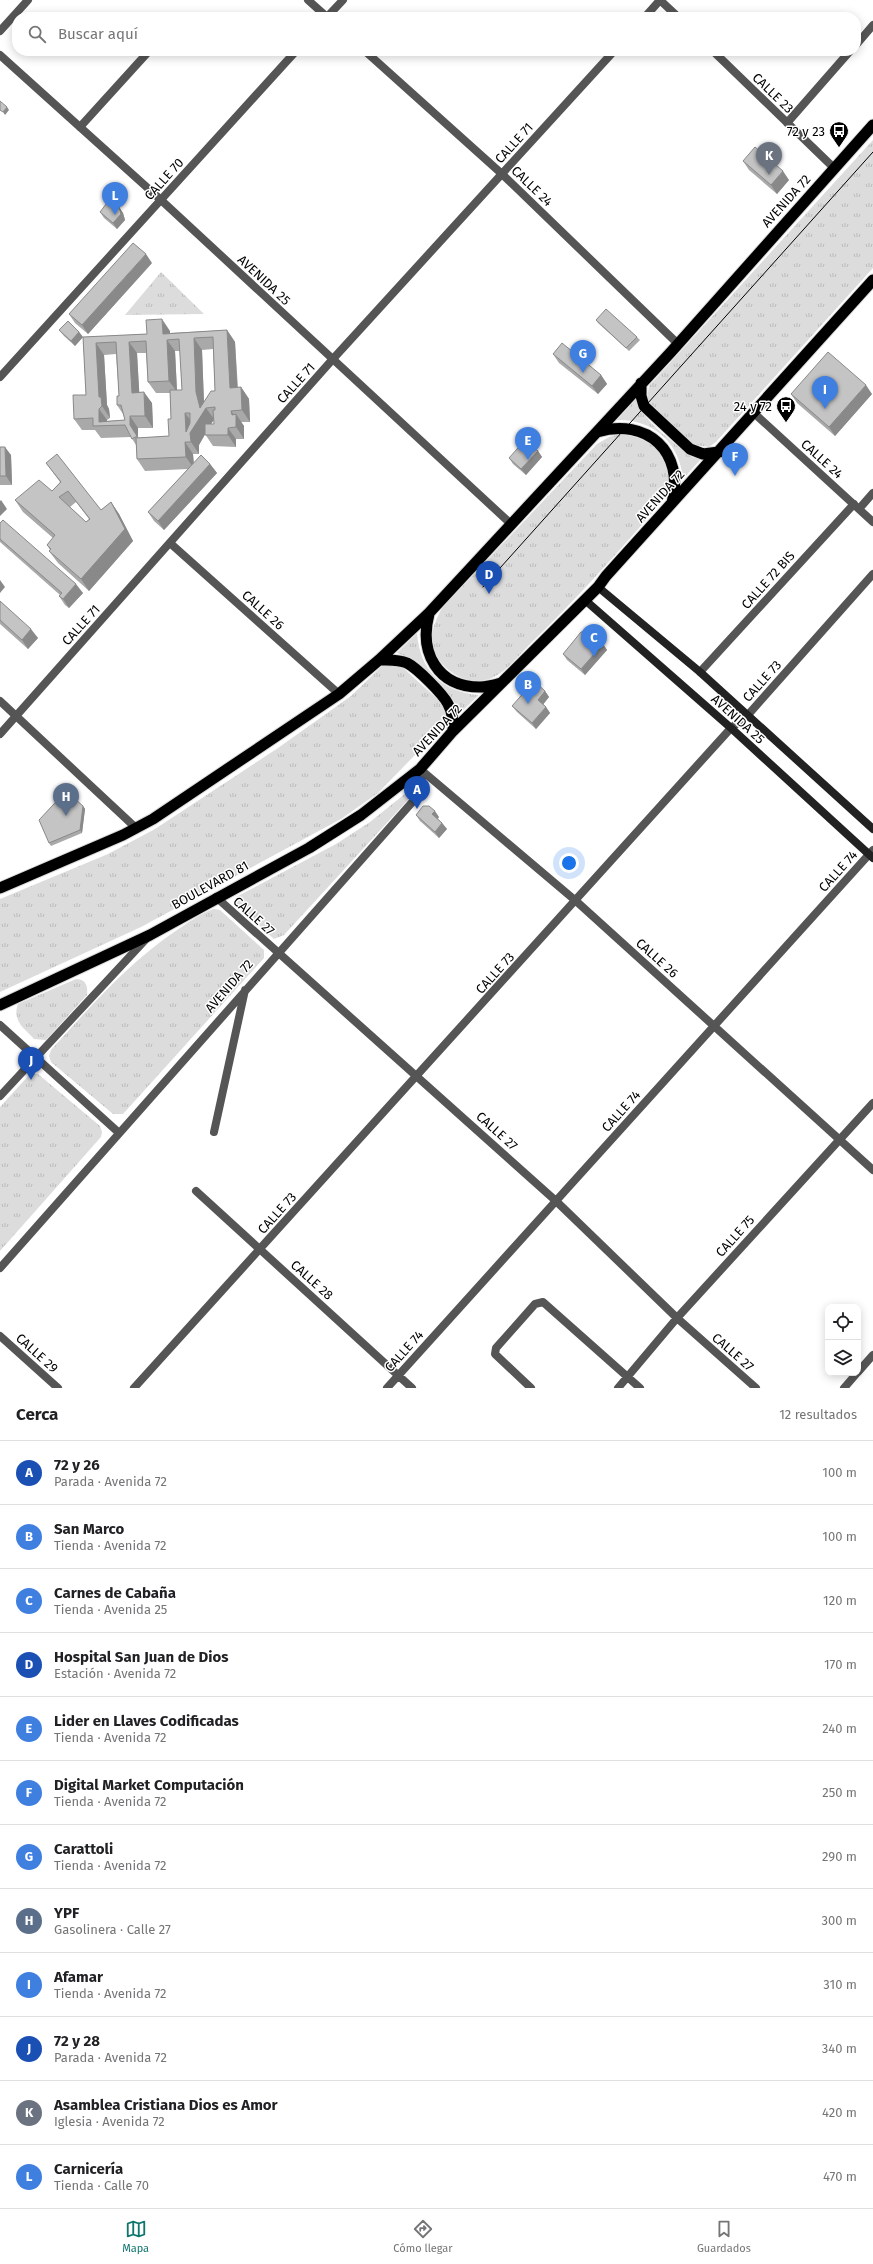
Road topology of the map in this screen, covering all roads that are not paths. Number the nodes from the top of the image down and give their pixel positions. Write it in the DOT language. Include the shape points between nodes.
graph roads {
  1 [pos="28,0"];
  2 [pos="308,0"];
  3 [pos="342,0"];
  4 [pos="660,0"];
  5 [pos="17,12"];
  6 [pos="321,12"];
  7 [pos="331,12"];
  8 [pos="649,12"];
  9 [pos="673,12"];
  10 [pos="12,18"];
  11 [pos="873,25"];
  12 [pos="0,31"];
  13 [pos="861,39"];
  14 [pos="0,55"];
  15 [pos="144,56"];
  16 [pos="291,56"];
  17 [pos="371,56"];
  18 [pos="609,56"];
  19 [pos="718,56"];
  20 [pos="846,56"];
  21 [pos="787,123"];
  22 [pos="873,125"];
  23 [pos="80,127"];
  24 [pos="834,168"];
  25 [pos="502,174"];
  26 [pos="161,200"];
  27 [pos="873,280"];
  28 [pos="678,343"];
  29 [pos="332,360"];
  30 [pos="0,377"];
  31 [pos="641,383"];
  32 [pos="755,414"];
  33 [pos="597,432"];
  34 [pos="719,452"];
  35 [pos="873,493"];
  36 [pos="671,505"];
  37 [pos="856,506"];
  38 [pos="873,522"];
  39 [pos="511,524"];
  40 [pos="170,543"];
  41 [pos="873,574"];
  42 [pos="598,587"];
  43 [pos="585,600"];
  44 [pos="429,613"];
  45 [pos="379,660"];
  46 [pos="700,672"];
  47 [pos="501,684"];
  48 [pos="339,694"];
  49 [pos="0,701"];
  50 [pos="17,716"];
  51 [pos="748,716"];
  52 [pos="731,728"];
  53 [pos="453,731"];
  54 [pos="0,734"];
  55 [pos="420,769"];
  56 [pos="136,828"];
  57 [pos="873,828"];
  58 [pos="872,854"];
  59 [pos="0,888"];
  60 [pos="216,897"];
  61 [pos="576,901"];
  62 [pos="150,934"];
  63 [pos="277,952"];
  64 [pos="246,987"];
  65 [pos="0,1005"];
  66 [pos="0,1025"];
  67 [pos="714,1026"];
  68 [pos="35,1056"];
  69 [pos="418,1076"];
  70 [pos="0,1096"];
  71 [pos="873,1103"];
  72 [pos="118,1132"];
  73 [pos="214,1132"];
  74 [pos="839,1140"];
  75 [pos="873,1170"];
  76 [pos="196,1191"];
  77 [pos="556,1201"];
  78 [pos="260,1249"];
  79 [pos="0,1268"];
  80 [pos="676,1318"];
  81 [pos="0,1336"];
  82 [pos="873,1355"];
  83 [pos="861,1369"];
  84 [pos="398,1375"];
  85 [pos="855,1376"];
  86 [pos="628,1377"];
  87 [pos="58,1388"];
  88 [pos="134,1388"];
  89 [pos="387,1388"];
  90 [pos="412,1388"];
  91 [pos="530,1388"];
  92 [pos="618,1388"];
  93 [pos="640,1388"];
  94 [pos="756,1388"];
  95 [pos="844,1388"];
  1 -- 5 [label="street"];
  2 -- 6 [label="street"];
  3 -- 7 [label="street"];
  4 -- 8 [label="street"];
  4 -- 9 [label="street"];
  10 -- 12 [label="street"];
  11 -- 13 [label="street"];
  14 -- 23 [label="street, AVENIDA 25"];
  15 -- 23 [label="street"];
  16 -- 26 [label="street, CALLE 70"];
  17 -- 25 [label="street, CALLE 24"];
  18 -- 25 [label="street, CALLE 71"];
  19 -- 21 [label="street, CALLE 23"];
  20 -- 21 [label="street"];
  21 -- 24 [label="street, CALLE 23"];
  22 -- 24 [label="highway, AVENIDA 72"];
  23 -- 26 [label="street, AVENIDA 25"];
  24 -- 28 [label="highway, AVENIDA 72"];
  25 -- 28 [label="street, CALLE 24"];
  25 -- 29 [label="street, CALLE 71"];
  26 -- 29 [label="street, AVENIDA 25"];
  26 -- 30 [label="street, CALLE 70"];
  27 -- 32 [label="highway, AVENIDA 72"];
  28 -- 31 [label="highway, AVENIDA 72"];
  29 -- 39 [label="street, AVENIDA 25"];
  29 -- 40 [label="street, CALLE 71"];
  31 -- 33 [label="highway, AVENIDA 72"];
  31 -- 34 [label="highway" via="644,406 690,449 703,454"];
  32 -- 34 [label="highway, AVENIDA 72"];
  32 -- 37 [label="street, CALLE 24"];
  33 -- 36 [label="highway" via="625,427 656,440 668,454 674,470 676,488"];
  33 -- 39 [label="highway, AVENIDA 72"];
  34 -- 36 [label="highway, AVENIDA 72"];
  35 -- 37 [label="street"];
  36 -- 42 [label="highway, AVENIDA 72"];
  37 -- 38 [label="street, CALLE 24"];
  37 -- 46 [label="street, CALLE 72 BIS"];
  39 -- 44 [label="highway, AVENIDA 72"];
  40 -- 48 [label="street, CALLE 26"];
  40 -- 50 [label="street, CALLE 71"];
  41 -- 51 [label="street, CALLE 73"];
  42 -- 43 [label="highway, AVENIDA 72"];
  42 -- 46 [label="main road, AVENIDA 25"];
  43 -- 47 [label="highway, AVENIDA 72"];
  43 -- 52 [label="main road, AVENIDA 25"];
  44 -- 45 [label="highway, AVENIDA 72"];
  44 -- 47 [label="highway" via="425,629 426,646 430,657 445,676 462,685 480,687"];
  45 -- 48 [label="highway, AVENIDA 72"];
  45 -- 53 [label="highway" via="396,659 408,664 434,688 448,703 452,712"];
  46 -- 51 [label="main road, AVENIDA 25"];
  47 -- 53 [label="highway, AVENIDA 72"];
  48 -- 56 [label="highway" via="253,754"];
  49 -- 50 [label="street"];
  50 -- 54 [label="street, CALLE 71"];
  50 -- 56 [label="street"];
  51 -- 52 [label="street, CALLE 73"];
  51 -- 57 [label="main road, AVENIDA 25"];
  52 -- 58 [label="main road, AVENIDA 25"];
  52 -- 61 [label="street, CALLE 73"];
  53 -- 55 [label="highway, AVENIDA 72"];
  55 -- 60 [label="highway, BOULEVARD 81" via="361,816 309,848"];
  55 -- 61 [label="street, CALLE 26"];
  55 -- 63 [label="street, AVENIDA 72" via="423,790"];
  56 -- 59 [label="highway"];
  58 -- 67 [label="street, CALLE 74"];
  60 -- 62 [label="highway, BOULEVARD 81"];
  60 -- 63 [label="street, CALLE 27"];
  61 -- 67 [label="street, CALLE 26"];
  61 -- 69 [label="street, CALLE 73"];
  62 -- 65 [label="highway, BOULEVARD 81"];
  62 -- 68 [label="street"];
  63 -- 64 [label="street, AVENIDA 72"];
  63 -- 69 [label="street, CALLE 27"];
  64 -- 72 [label="street, AVENIDA 72"];
  64 -- 73 [label="street"];
  66 -- 68 [label="street"];
  67 -- 74 [label="street, CALLE 26"];
  67 -- 77 [label="street, CALLE 74"];
  68 -- 70 [label="street"];
  68 -- 72 [label="street"];
  69 -- 77 [label="street, CALLE 27"];
  69 -- 78 [label="street, CALLE 73"];
  71 -- 74 [label="street, CALLE 75"];
  72 -- 79 [label="street, AVENIDA 72"];
  74 -- 75 [label="street, CALLE 26"];
  74 -- 80 [label="street, CALLE 75"];
  76 -- 78 [label="street, CALLE 28"];
  77 -- 80 [label="street, CALLE 27"];
  77 -- 84 [label="street, CALLE 74"];
  78 -- 84 [label="street, CALLE 28"];
  78 -- 88 [label="street, CALLE 73"];
  80 -- 86 [label="street, CALLE 75"];
  80 -- 94 [label="street, CALLE 27"];
  81 -- 87 [label="street, CALLE 29"];
  82 -- 83 [label="street"];
  84 -- 89 [label="street, CALLE 74"];
  84 -- 90 [label="street, CALLE 28"];
  85 -- 95 [label="street"];
  86 -- 91 [label="street" via="543,1302 535,1304 496,1348 495,1354"];
  86 -- 92 [label="street, CALLE 75"];
  86 -- 93 [label="street"];
}
